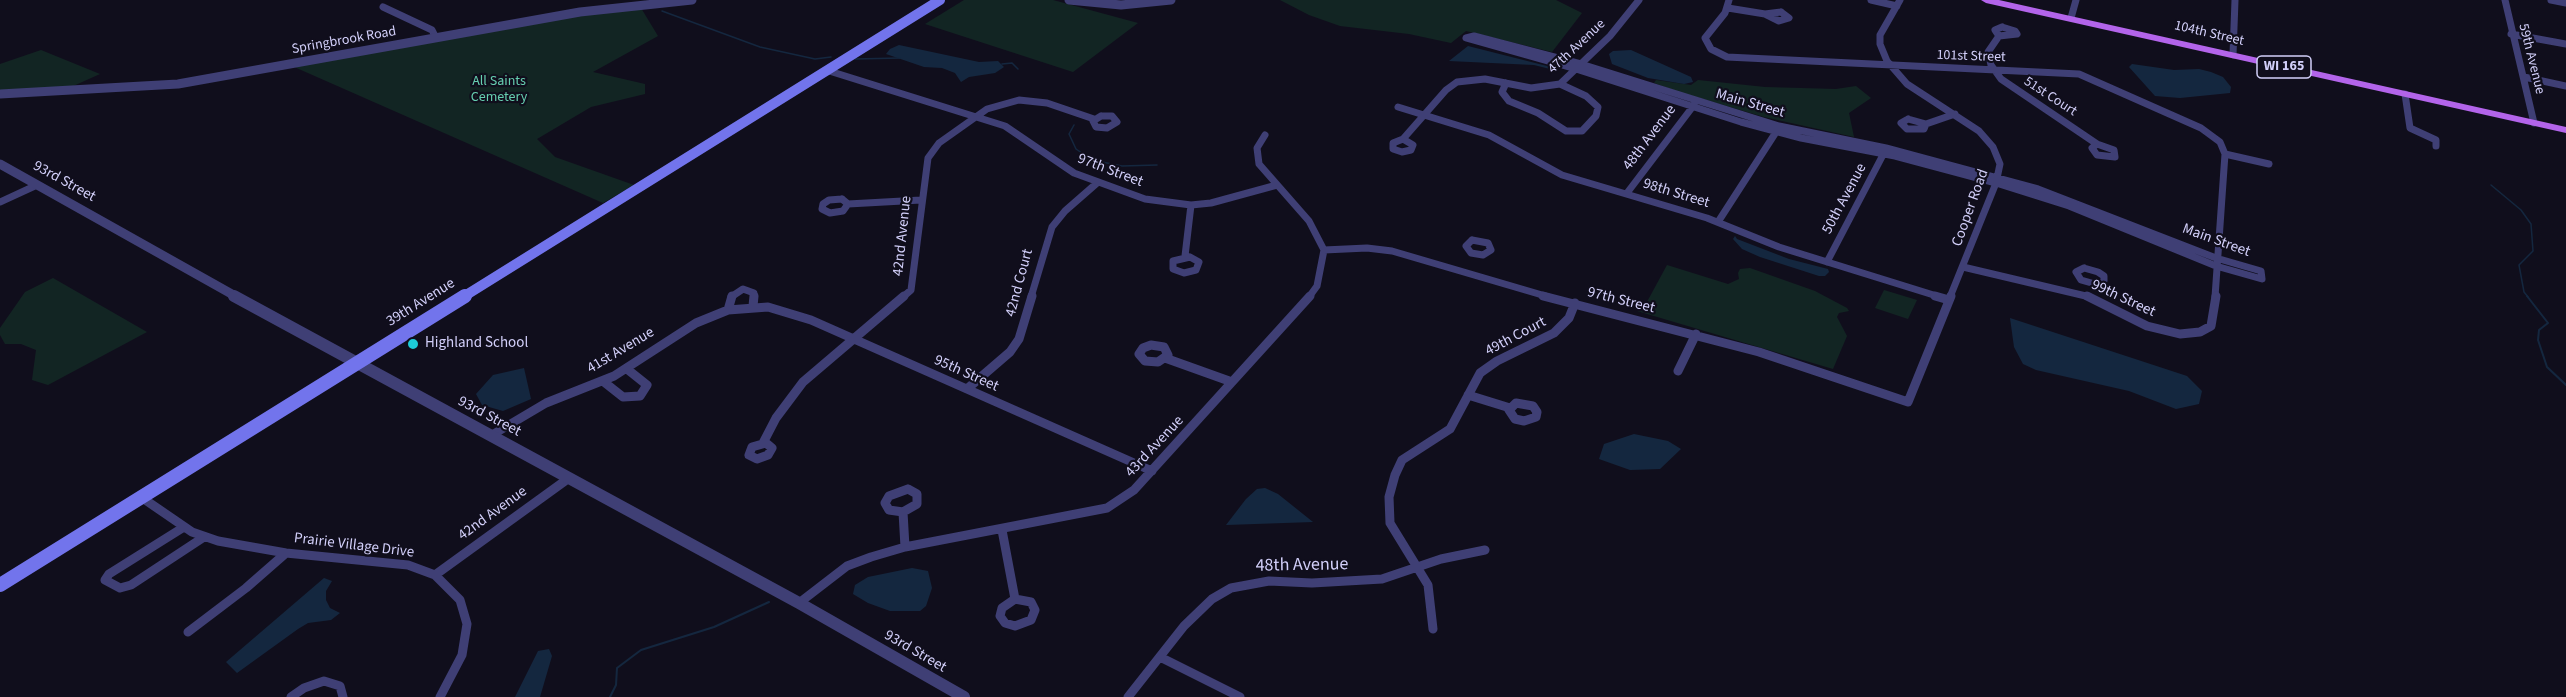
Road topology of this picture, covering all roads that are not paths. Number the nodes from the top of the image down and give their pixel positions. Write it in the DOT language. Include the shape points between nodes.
graph roads {
  1 [pos="692,0"];
  2 [pos="940,0"];
  3 [pos="951,0"];
  4 [pos="1069,0"];
  5 [pos="1082,0"];
  6 [pos="1150,0"];
  7 [pos="1171,0"];
  8 [pos="1639,0"];
  9 [pos="1729,0"];
  10 [pos="1871,0"];
  11 [pos="1986,0"];
  12 [pos="2076,0"];
  13 [pos="2235,0"];
  14 [pos="2505,0"];
  15 [pos="2551,0"];
  16 [pos="1898,3"];
  17 [pos="2566,3"];
  18 [pos="383,7"];
  19 [pos="1728,8"];
  20 [pos="1765,14"];
  21 [pos="2071,18"];
  22 [pos="2511,34"];
  23 [pos="1999,36"];
  24 [pos="436,38"];
  25 [pos="2566,44"];
  26 [pos="860,49"];
  27 [pos="2233,55"];
  28 [pos="1578,66"];
  29 [pos="1890,66"];
  30 [pos="828,68"];
  31 [pos="1994,69"];
  32 [pos="2523,77"];
  33 [pos="1506,83"];
  34 [pos="1560,84"];
  35 [pos="2566,86"];
  36 [pos="0,94"];
  37 [pos="2405,94"];
  38 [pos="1694,105"];
  39 [pos="1398,107"];
  40 [pos="1425,114"];
  41 [pos="1955,114"];
  42 [pos="976,115"];
  43 [pos="1094,119"];
  44 [pos="2534,123"];
  45 [pos="1926,124"];
  46 [pos="1778,129"];
  47 [pos="2566,130"];
  48 [pos="1265,135"];
  49 [pos="1403,139"];
  50 [pos="2097,144"];
  51 [pos="2436,146"];
  52 [pos="1885,151"];
  53 [pos="2225,154"];
  54 [pos="0,164"];
  55 [pos="2269,164"];
  56 [pos="1997,180"];
  57 [pos="1097,183"];
  58 [pos="37,185"];
  59 [pos="1277,185"];
  60 [pos="1627,193"];
  61 [pos="921,200"];
  62 [pos="0,201"];
  63 [pos="848,204"];
  64 [pos="1191,205"];
  65 [pos="1718,222"];
  66 [pos="1324,250"];
  67 [pos="1475,254"];
  68 [pos="1185,256"];
  69 [pos="1827,262"];
  70 [pos="2216,262"];
  71 [pos="1963,267"];
  72 [pos="1463,270"];
  73 [pos="2090,283"];
  74 [pos="2084,294"];
  75 [pos="1949,300"];
  76 [pos="1575,303"];
  77 [pos="753,306"];
  78 [pos="768,307"];
  79 [pos="728,310"];
  80 [pos="1696,334"];
  81 [pos="852,339"];
  82 [pos="1165,358"];
  83 [pos="354,363"];
  84 [pos="627,369"];
  85 [pos="1678,371"];
  86 [pos="604,382"];
  87 [pos="1232,382"];
  88 [pos="968,389"];
  89 [pos="1468,395"];
  90 [pos="1908,402"];
  91 [pos="1510,408"];
  92 [pos="492,435"];
  93 [pos="763,443"];
  94 [pos="1152,471"];
  95 [pos="569,478"];
  96 [pos="141,497"];
  97 [pos="903,512"];
  98 [pos="184,527"];
  99 [pos="1002,530"];
  100 [pos="204,537"];
  101 [pos="905,547"];
  102 [pos="1485,550"];
  103 [pos="286,553"];
  104 [pos="1418,568"];
  105 [pos="435,575"];
  106 [pos="0,585"];
  107 [pos="1015,599"];
  108 [pos="799,603"];
  109 [pos="1433,629"];
  110 [pos="188,632"];
  111 [pos="1160,657"];
  112 [pos="291,697"];
  113 [pos="343,697"];
  114 [pos="440,697"];
  115 [pos="964,697"];
  116 [pos="1128,697"];
  117 [pos="1240,697"];
  1 -- 24 [label="street, Springbrook Road" via="580,12"];
  2 -- 26 [label="main road, 39th Avenue"];
  3 -- 26 [label="main road, 39th Avenue"];
  4 -- 7 [label="street" via="1121,5"];
  5 -- 6 [label="street"];
  8 -- 28 [label="street, 47th Avenue" via="1610,36"];
  9 -- 19 [label="street"];
  10 -- 16 [label="street"];
  11 -- 21 [label="main road, 104th Street / WI 165"];
  12 -- 21 [label="street"];
  13 -- 27 [label="street"];
  14 -- 22 [label="street, 59th Avenue"];
  15 -- 17 [label="street"];
  16 -- 29 [label="street, Cooper Road" via="1880,36"];
  18 -- 24 [label="street" via="432,30"];
  19 -- 20 [label="street"];
  19 -- 29 [label="street, 101st Street" via="1705,38 1708,46 1727,57"];
  21 -- 27 [label="main road, 104th Street / WI 165"];
  22 -- 25 [label="street"];
  22 -- 32 [label="street, 59th Avenue"];
  23 -- 31 [label="street" via="1988,52"];
  24 -- 36 [label="street, Springbrook Road" via="177,84"];
  26 -- 30 [label="main road, 39th Avenue"];
  27 -- 37 [label="main road, 104th Street / WI 165"];
  28 -- 28 [label="street, Main Street" via="1488,40 1466,38"];
  28 -- 34 [label="street, 47th Avenue"];
  28 -- 38 [label="street, Main Street"];
  29 -- 31 [label="street, 101st Street"];
  29 -- 41 [label="street, Cooper Road" via="1907,84"];
  30 -- 42 [label="street, 97th Street"];
  30 -- 83 [label="main road, 39th Avenue"];
  31 -- 50 [label="street, 51st Court" via="2013,89"];
  31 -- 53 [label="street, 101st Street" via="2079,74 2201,128 2220,142"];
  32 -- 35 [label="street"];
  32 -- 44 [label="street, 59th Avenue"];
  33 -- 34 [label="street, 47th Avenue" via="1538,88"];
  33 -- 34 [label="street" via="1502,92 1509,101 1566,130 1582,131 1596,116 1598,107 1586,96"];
  33 -- 40 [label="street, 47th Avenue" via="1485,78 1457,82"];
  37 -- 44 [label="main road, 104th Street / WI 165"];
  37 -- 51 [label="street" via="2410,128 2436,140"];
  38 -- 46 [label="street, Main Street"];
  38 -- 60 [label="street, 48th Avenue"];
  39 -- 40 [label="street, 98th Street"];
  40 -- 49 [label="street, 47th Avenue"];
  40 -- 60 [label="street, 98th Street" via="1489,135 1562,175"];
  41 -- 45 [label="street"];
  41 -- 56 [label="street, Cooper Road" via="1993,147 2000,163"];
  42 -- 43 [label="street, 42nd Avenue" via="997,104 1019,100 1047,103"];
  42 -- 57 [label="street, 97th Street" via="1019,134 1066,169"];
  42 -- 61 [label="street, 42nd Avenue" via="932,150"];
  44 -- 47 [label="main road, 104th Street / WI 165"];
  46 -- 52 [label="street, Main Street"];
  46 -- 65 [label="street"];
  48 -- 59 [label="street" via="1257,148 1259,164"];
  52 -- 56 [label="street, Main Street"];
  52 -- 69 [label="street, 50th Avenue"];
  53 -- 55 [label="street"];
  53 -- 70 [label="street, 99th Street"];
  54 -- 58 [label="street, 93rd Street"];
  56 -- 70 [label="street, Main Street"];
  56 -- 71 [label="street, Cooper Road"];
  57 -- 64 [label="street, 97th Street" via="1145,199"];
  57 -- 88 [label="street, 42nd Court" via="1052,227 1019,339"];
  58 -- 62 [label="street"];
  58 -- 83 [label="street, 93rd Street"];
  59 -- 64 [label="street, 97th Street"];
  59 -- 66 [label="street" via="1309,220"];
  60 -- 65 [label="street, 98th Street"];
  61 -- 63 [label="street"];
  61 -- 81 [label="street, 42nd Avenue" via="911,290"];
  64 -- 68 [label="street"];
  65 -- 69 [label="street, 98th Street"];
  66 -- 72 [label="street, 97th Street" via="1379,248"];
  66 -- 87 [label="street, 43rd Avenue" via="1321,275 1310,297"];
  67 -- 72 [label="street"];
  69 -- 75 [label="street, 98th Street"];
  70 -- 70 [label="street, Main Street" via="2262,279 2261,271"];
  70 -- 74 [label="street, 99th Street" via="2214,319 2211,326 2200,332 2180,334 2147,326"];
  71 -- 74 [label="street, 99th Street"];
  71 -- 75 [label="street, Cooper Road"];
  72 -- 76 [label="street, 97th Street"];
  73 -- 74 [label="street"];
  75 -- 90 [label="street, Cooper Road"];
  76 -- 80 [label="street, 97th Street"];
  76 -- 89 [label="street, 49th Court" via="1569,318 1554,333 1488,366 1473,382"];
  77 -- 78 [label="street, 41st Avenue"];
  77 -- 79 [label="street, 41st Avenue"];
  77 -- 79 [label="street" via="754,293 743,289 732,294"];
  78 -- 81 [label="street, 95th Street" via="782,309"];
  79 -- 84 [label="street, 41st Avenue" via="696,322"];
  80 -- 85 [label="street"];
  80 -- 90 [label="street, 97th Street"];
  81 -- 88 [label="street, 95th Street"];
  81 -- 93 [label="street, 42nd Avenue" via="803,382"];
  82 -- 87 [label="street"];
  83 -- 92 [label="street, 93rd Street"];
  83 -- 96 [label="main road, 39th Avenue"];
  84 -- 86 [label="street, 41st Avenue"];
  84 -- 86 [label="street" via="648,385 640,396 623,397"];
  86 -- 92 [label="street, 41st Avenue" via="546,403"];
  87 -- 94 [label="street, 43rd Avenue"];
  88 -- 94 [label="street, 95th Street"];
  89 -- 91 [label="street"];
  89 -- 104 [label="street, 49th Court" via="1450,429 1402,460 1391,485 1390,523"];
  92 -- 95 [label="street, 93rd Street"];
  94 -- 99 [label="street, 43rd Avenue" via="1134,490 1107,508"];
  95 -- 105 [label="street, 42nd Avenue"];
  95 -- 108 [label="street, 93rd Street"];
  96 -- 98 [label="street, Prairie Village Drive"];
  96 -- 106 [label="main road, 39th Avenue"];
  97 -- 101 [label="street"];
  98 -- 100 [label="street, Prairie Village Drive"];
  98 -- 100 [label="street" via="105,580 120,588 131,585"];
  99 -- 101 [label="street, 43rd Avenue"];
  99 -- 107 [label="street"];
  100 -- 103 [label="street, Prairie Village Drive"];
  101 -- 108 [label="street, 43rd Avenue" via="847,566"];
  102 -- 104 [label="street, 48th Avenue"];
  103 -- 105 [label="street, Prairie Village Drive" via="408,565"];
  103 -- 110 [label="street"];
  104 -- 109 [label="street, 49th Court" via="1428,585"];
  104 -- 111 [label="street, 48th Avenue" via="1363,581 1247,583 1212,599"];
  105 -- 114 [label="street, Prairie Village Drive" via="456,593 467,624 462,655"];
  108 -- 115 [label="street, 93rd Street"];
  111 -- 116 [label="street, 48th Avenue"];
  111 -- 117 [label="street"];
  112 -- 113 [label="street" via="313,684 333,682 340,686"];
}
